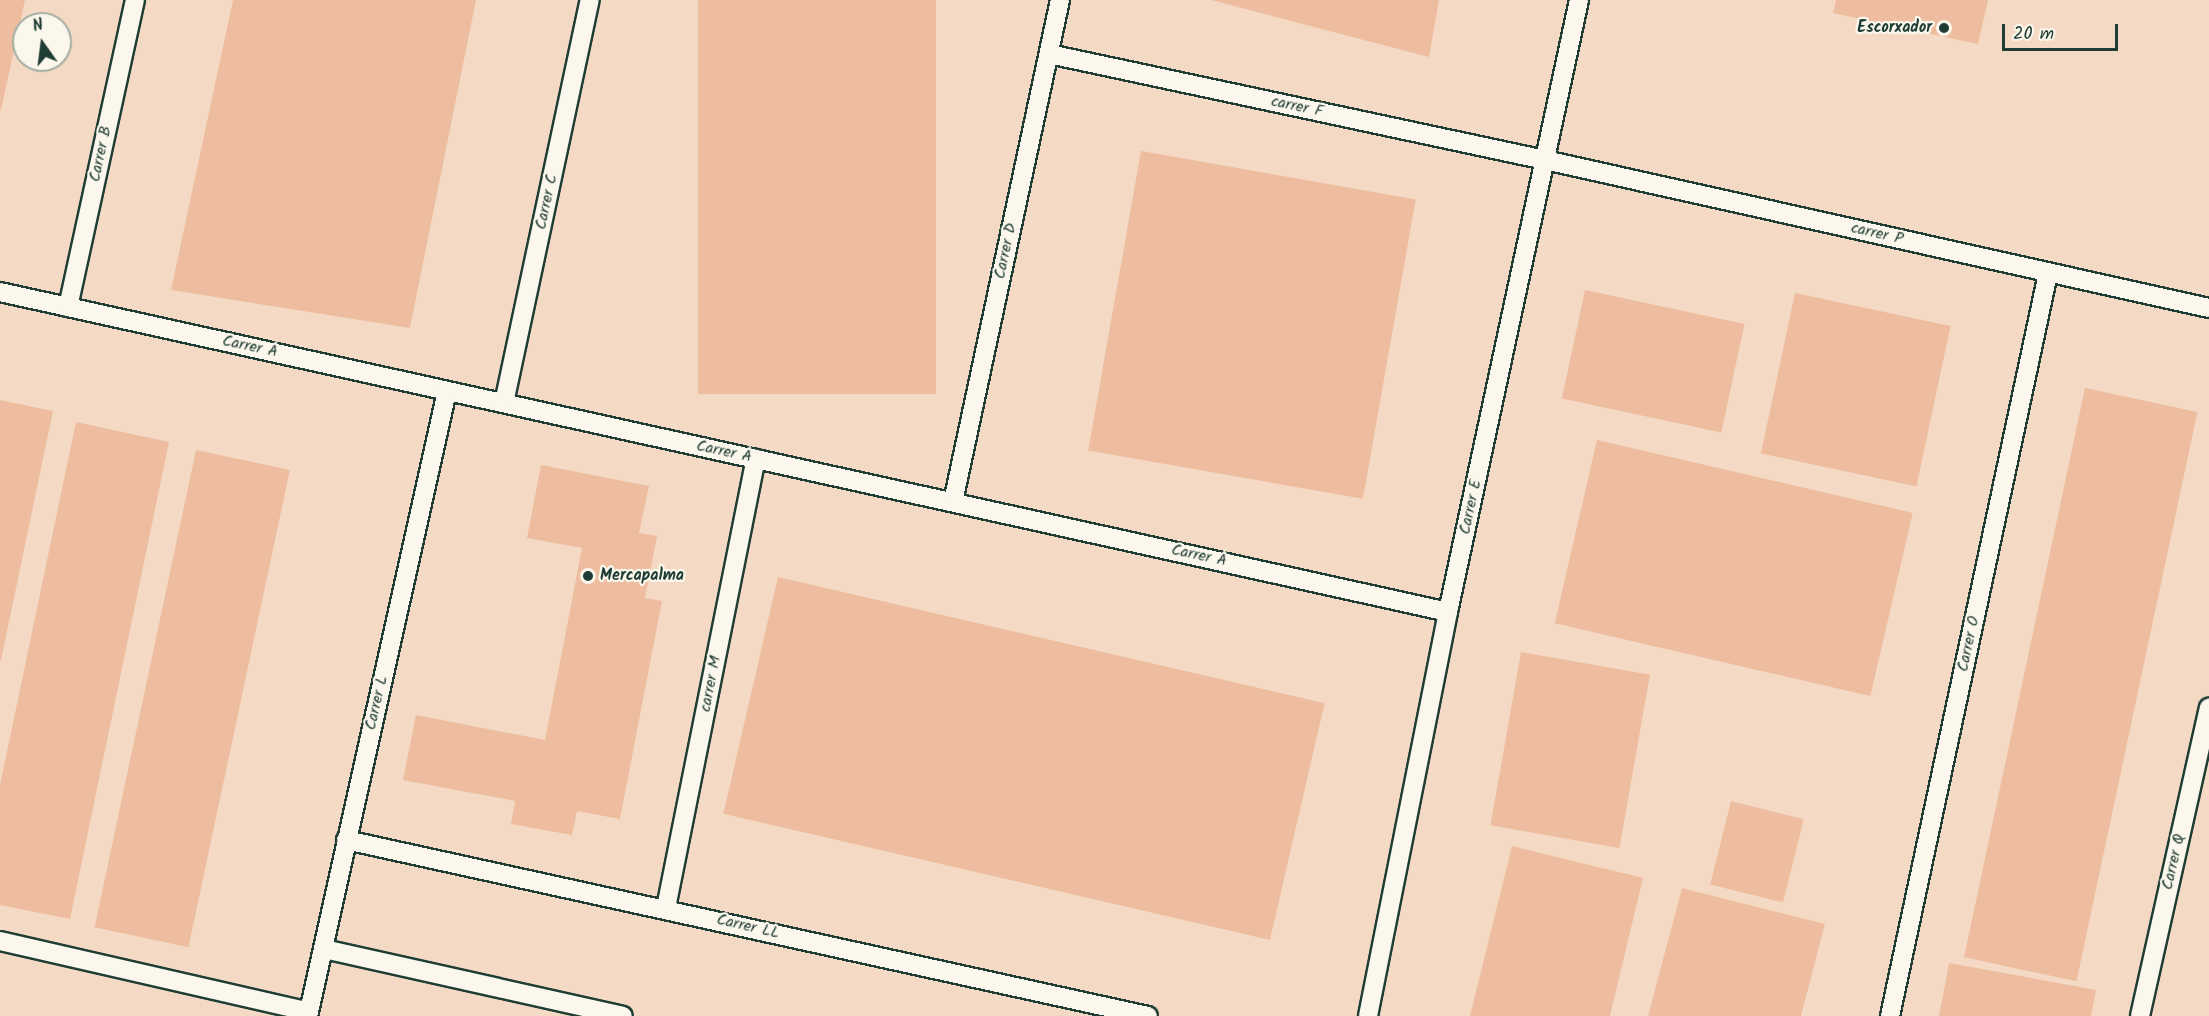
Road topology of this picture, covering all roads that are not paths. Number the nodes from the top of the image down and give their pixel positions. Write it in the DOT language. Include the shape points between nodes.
graph roads {
  1 [pos="135,0"];
  2 [pos="590,0"];
  3 [pos="1060,0"];
  4 [pos="1579,0"];
  5 [pos="1049,54"];
  6 [pos="1545,160"];
  7 [pos="2048,273"];
  8 [pos="0,292"];
  9 [pos="68,307"];
  10 [pos="2209,308"];
  11 [pos="447,391"];
  12 [pos="504,403"];
  13 [pos="756,459"];
  14 [pos="953,502"];
  15 [pos="1448,612"];
  16 [pos="2209,708"];
  17 [pos="346,840"];
  18 [pos="666,908"];
  19 [pos="0,941"];
  20 [pos="324,949"];
  21 [pos="309,1014"];
  22 [pos="623,1016"];
  23 [pos="1148,1016"];
  24 [pos="1368,1016"];
  25 [pos="1890,1016"];
  26 [pos="2140,1016"];
  1 -- 9 [label="lane, Carrer B"];
  2 -- 12 [label="lane, Carrer C"];
  3 -- 5 [label="lane, Carrer D"];
  4 -- 6 [label="lane, Carrer E"];
  5 -- 6 [label="lane, carrer F"];
  5 -- 14 [label="lane, Carrer D"];
  6 -- 7 [label="lane, carrer P"];
  6 -- 15 [label="lane, Carrer E"];
  7 -- 10 [label="lane, carrer P"];
  7 -- 25 [label="lane, Carrer O"];
  8 -- 9 [label="lane, Carrer A"];
  9 -- 11 [label="lane, Carrer A"];
  11 -- 12 [label="lane, Carrer A"];
  11 -- 17 [label="lane, Carrer L"];
  12 -- 13 [label="lane, Carrer A"];
  13 -- 14 [label="lane, Carrer A"];
  13 -- 18 [label="lane, carrer M"];
  14 -- 15 [label="lane, Carrer A"];
  15 -- 24 [label="lane, Carrer E"];
  16 -- 26 [label="lane, Carrer Q"];
  17 -- 18 [label="lane, Carrer LL"];
  17 -- 20 [label="lane, Carrer L"];
  18 -- 23 [label="lane, Carrer LL"];
  19 -- 21 [label="lane"];
  20 -- 21 [label="lane, Carrer L"];
  20 -- 22 [label="lane"];
}
